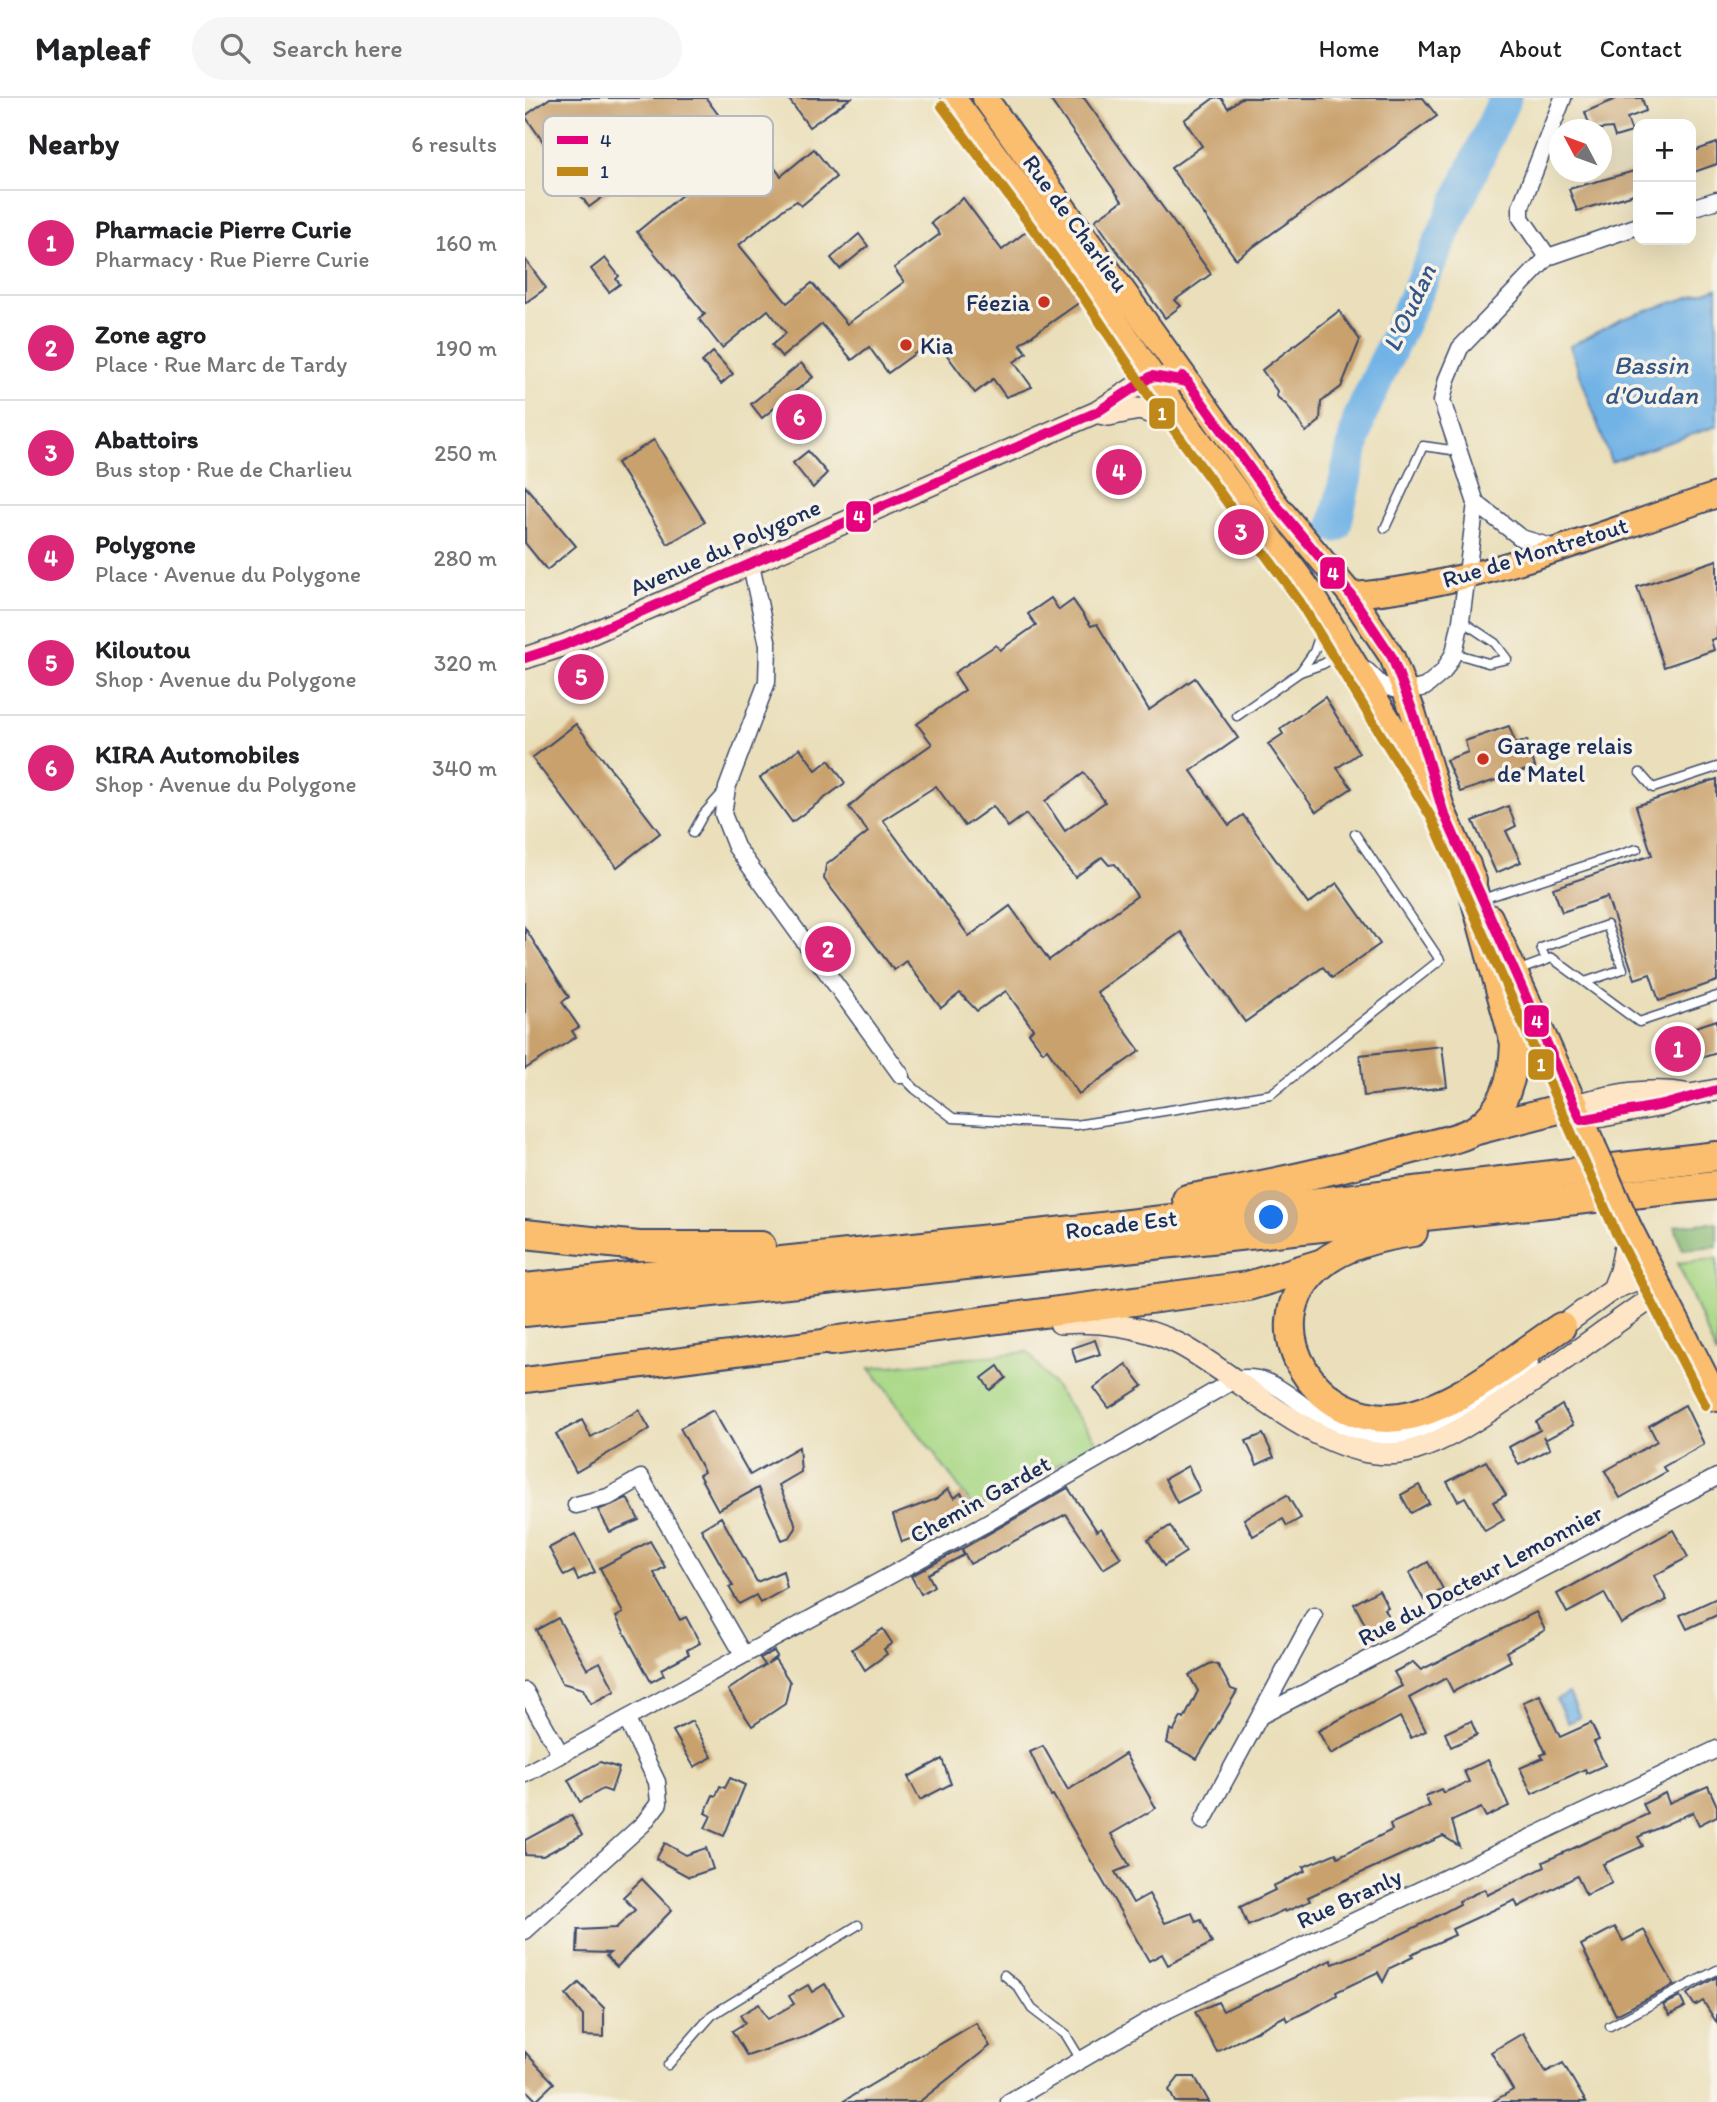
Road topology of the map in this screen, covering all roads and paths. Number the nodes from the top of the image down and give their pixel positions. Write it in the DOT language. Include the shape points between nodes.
graph roads {
  1 [pos="953,98"];
  2 [pos="985,98"];
  3 [pos="1563,98"];
  4 [pos="1717,200"];
  5 [pos="1696,206"];
  6 [pos="1633,228"];
  7 [pos="1548,257"];
  8 [pos="1165,349"];
  9 [pos="1152,376"];
  10 [pos="1188,382"];
  11 [pos="1097,412"];
  12 [pos="1187,423"];
  13 [pos="1458,451"];
  14 [pos="1717,495"];
  15 [pos="1476,503"];
  16 [pos="1385,528"];
  17 [pos="1555,548"];
  18 [pos="751,565"];
  19 [pos="1466,576"];
  20 [pos="1351,595"];
  21 [pos="1326,616"];
  22 [pos="1461,621"];
  23 [pos="525,642"];
  24 [pos="565,645"];
  25 [pos="1347,649"];
  26 [pos="1454,653"];
  27 [pos="525,658"];
  28 [pos="1300,673"];
  29 [pos="1405,692"];
  30 [pos="1237,716"];
  31 [pos="1717,767"];
  32 [pos="1640,773"];
  33 [pos="727,788"];
  34 [pos="1443,811"];
  35 [pos="693,834"];
  36 [pos="1355,834"];
  37 [pos="1637,849"];
  38 [pos="1466,865"];
  39 [pos="1482,899"];
  40 [pos="1546,960"];
  41 [pos="1514,972"];
  42 [pos="1585,982"];
  43 [pos="1717,996"];
  44 [pos="901,1074"];
  45 [pos="1717,1090"];
  46 [pos="1578,1113"];
  47 [pos="1476,1130"];
  48 [pos="1717,1156"];
  49 [pos="1717,1185"];
  50 [pos="1511,1206"];
  51 [pos="1629,1227"];
  52 [pos="1093,1228"];
  53 [pos="525,1234"];
  54 [pos="806,1261"];
  55 [pos="1323,1263"];
  56 [pos="738,1266"];
  57 [pos="1661,1287"];
  58 [pos="525,1288"];
  59 [pos="1613,1289"];
  60 [pos="525,1312"];
  61 [pos="1561,1327"];
  62 [pos="831,1341"];
  63 [pos="1236,1379"];
  64 [pos="525,1380"];
  65 [pos="1717,1399"];
  66 [pos="1717,1477"];
  67 [pos="576,1505"];
  68 [pos="1314,1616"];
  69 [pos="743,1654"];
  70 [pos="525,1691"];
  71 [pos="1263,1714"];
  72 [pos="627,1720"];
  73 [pos="1717,1749"];
  74 [pos="560,1753"];
  75 [pos="525,1774"];
  76 [pos="1203,1821"];
  77 [pos="858,1925"];
  78 [pos="525,1931"];
  79 [pos="1717,1970"];
  80 [pos="1005,1975"];
  81 [pos="1610,2026"];
  82 [pos="1081,2060"];
  83 [pos="668,2065"];
  84 [pos="1009,2102"];
  1 -- 9 [label="main road, Rue de Charlieu" via="1093,287"];
  2 -- 8 [label="main road, Rue de Charlieu"];
  3 -- 7 [label="street" via="1521,206 1521,218"];
  4 -- 5 [label="street"];
  6 -- 7 [label="street"];
  7 -- 13 [label="street" via="1460,348 1442,401"];
  8 -- 9 [label="street"];
  8 -- 10 [label="main road, Rue de Charlieu"];
  9 -- 10 [label="street"];
  9 -- 11 [label="street, Avenue du Polygone"];
  9 -- 12 [label="main road, Rue de Charlieu"];
  10 -- 20 [label="main road, Rue de Charlieu" via="1276,506"];
  11 -- 12 [label="street, Avenue du Polygone" via="1109,415 1139,409"];
  11 -- 18 [label="street, Avenue du Polygone"];
  12 -- 21 [label="main road, Rue de Charlieu"];
  13 -- 15 [label="street"];
  13 -- 16 [label="lane" via="1423,446"];
  14 -- 17 [label="main road, Rue de Montretout"];
  15 -- 17 [label="street" via="1521,538"];
  15 -- 19 [label="street"];
  17 -- 19 [label="main road, Rue de Montretout"];
  18 -- 24 [label="street, Avenue du Polygone"];
  18 -- 33 [label="street" via="768,645 767,682"];
  19 -- 20 [label="main road, Rue de Montretout"];
  19 -- 22 [label="street"];
  20 -- 21 [label="street"];
  20 -- 29 [label="main road, Rue de Charlieu" via="1392,657"];
  21 -- 25 [label="main road, Rue de Charlieu"];
  21 -- 28 [label="lane" via="1314,652"];
  22 -- 26 [label="street"];
  22 -- 26 [label="lane" via="1495,643 1507,659 1488,663"];
  23 -- 24 [label="street"];
  24 -- 27 [label="street, Avenue du Polygone"];
  25 -- 28 [label="lane"];
  25 -- 29 [label="street" via="1381,685"];
  25 -- 34 [label="main road, Rue de Charlieu"];
  26 -- 29 [label="street" via="1443,672 1425,687"];
  28 -- 30 [label="lane"];
  29 -- 34 [label="main road, Rue de Charlieu"];
  31 -- 32 [label="lane" via="1653,788"];
  33 -- 35 [label="lane"];
  33 -- 44 [label="street" via="723,814 736,847"];
  34 -- 38 [label="main road, Rue de Charlieu"];
  36 -- 44 [label="lane" via="1440,960 1271,1094 1076,1125 953,1118"];
  37 -- 39 [label="lane"];
  38 -- 39 [label="main road, Rue de Charlieu"];
  38 -- 47 [label="highway" via="1515,1044 1508,1088"];
  39 -- 41 [label="main road, Rue de Charlieu"];
  40 -- 41 [label="lane"];
  40 -- 42 [label="lane" via="1552,958"];
  40 -- 42 [label="lane" via="1541,948 1607,925 1623,969"];
  41 -- 46 [label="main road, Rue de Charlieu"];
  42 -- 43 [label="lane" via="1639,1022"];
  45 -- 46 [label="street" via="1690,1095 1664,1090 1618,1094"];
  46 -- 47 [label="highway"];
  46 -- 51 [label="main road, Rue de Charlieu, bridge"];
  47 -- 52 [label="highway" via="1333,1171 1115,1212"];
  48 -- 52 [label="highway, Rocade Est"];
  49 -- 50 [label="highway, Rocade Est"];
  50 -- 54 [label="highway, Rocade Est"];
  50 -- 55 [label="highway" via="1482,1222 1366,1242"];
  51 -- 57 [label="main road, Rue de Charlieu"];
  51 -- 59 [label="street"];
  52 -- 54 [label="highway, Rocade Est"];
  53 -- 56 [label="highway" via="639,1246"];
  54 -- 56 [label="highway, Rocade Est"];
  54 -- 56 [label="highway"];
  55 -- 61 [label="highway" via="1296,1304 1292,1336 1296,1354 1319,1390 1352,1413 1371,1418 1408,1416 1444,1403"];
  55 -- 62 [label="highway" via="1248,1286"];
  56 -- 58 [label="highway, Rocade Est"];
  56 -- 60 [label="highway, Rocade Est"];
  57 -- 59 [label="street" via="1635,1280"];
  57 -- 63 [label="street" via="1461,1430 1410,1451 1358,1450 1327,1439"];
  57 -- 65 [label="main road, Rue de Charlieu"];
  59 -- 61 [label="street"];
  61 -- 63 [label="street" via="1538,1356 1454,1420 1403,1438 1345,1431 1267,1380"];
  62 -- 63 [label="street" via="1100,1322 1177,1343"];
  62 -- 64 [label="main road"];
  63 -- 69 [label="street, Chemin Gardet" via="983,1525"];
  66 -- 71 [label="street, Rue du Docteur Lemonnier"];
  67 -- 69 [label="street" via="608,1497 641,1478"];
  68 -- 71 [label="street"];
  69 -- 72 [label="street, Chemin Gardet"];
  70 -- 74 [label="street"];
  71 -- 76 [label="street"];
  72 -- 74 [label="street, Chemin Gardet"];
  72 -- 78 [label="street" via="657,1782 659,1803 643,1824"];
  73 -- 82 [label="street, Rue Branly" via="1165,2011"];
  74 -- 75 [label="street, Chemin Gardet"];
  77 -- 83 [label="lane" via="712,2015"];
  79 -- 81 [label="lane"];
  80 -- 82 [label="lane" via="1032,2009 1066,2035"];
  82 -- 84 [label="street, Rue Branly"];
}
